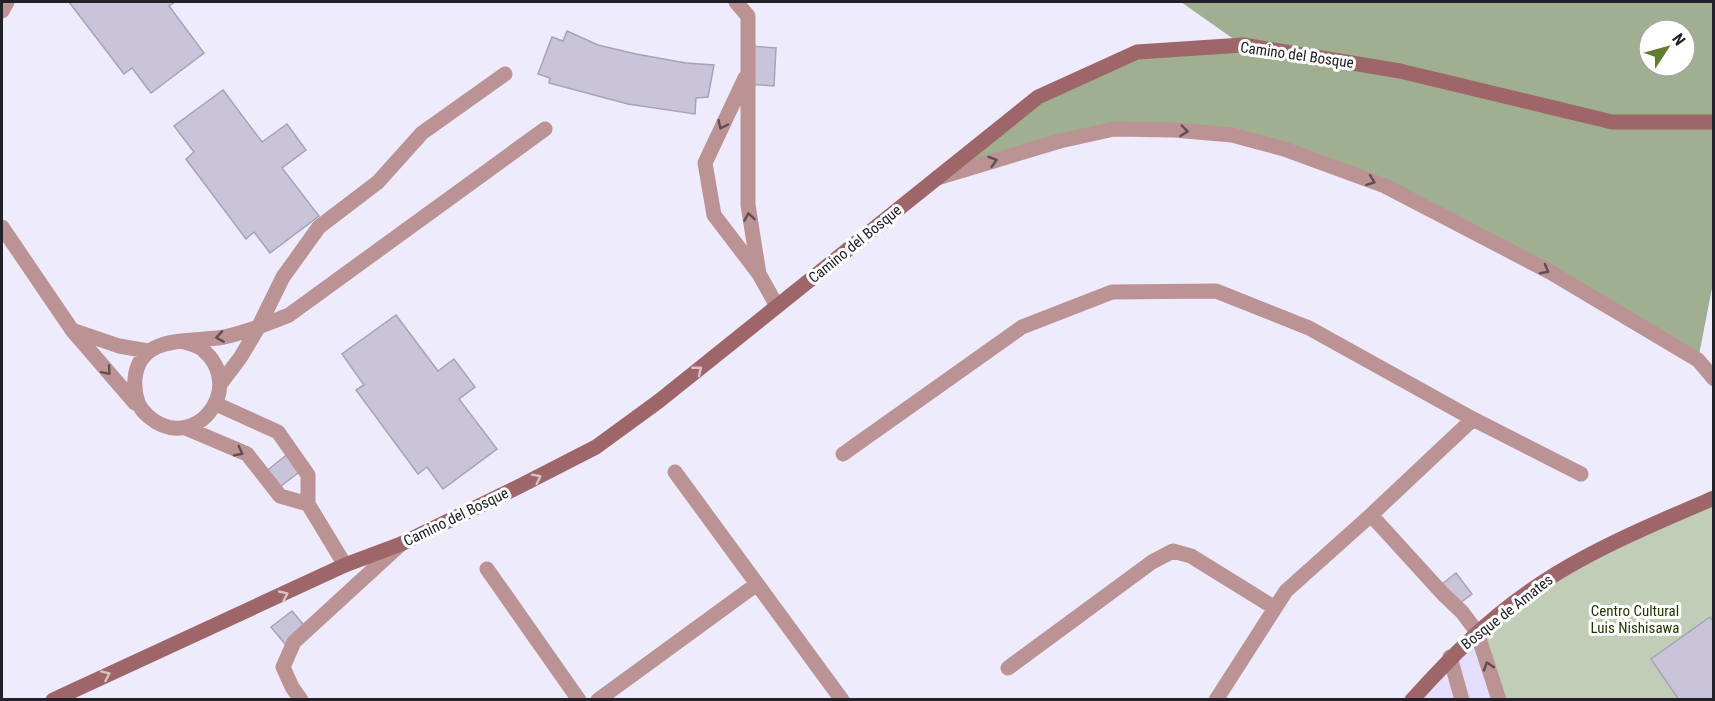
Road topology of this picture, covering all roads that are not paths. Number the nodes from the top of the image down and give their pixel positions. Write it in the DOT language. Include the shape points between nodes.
graph roads {
  1 [pos="7,2"];
  2 [pos="736,2"];
  3 [pos="2,11"];
  4 [pos="747,72"];
  5 [pos="505,74"];
  6 [pos="1713,122"];
  7 [pos="545,129"];
  8 [pos="938,178"];
  9 [pos="2,226"];
  10 [pos="759,274"];
  11 [pos="777,306"];
  12 [pos="258,328"];
  13 [pos="72,330"];
  14 [pos="181,341"];
  15 [pos="148,351"];
  16 [pos="1713,379"];
  17 [pos="221,383"];
  18 [pos="216,404"];
  19 [pos="142,412"];
  20 [pos="1473,419"];
  21 [pos="186,428"];
  22 [pos="843,454"];
  23 [pos="675,472"];
  24 [pos="1581,474"];
  25 [pos="1713,498"];
  26 [pos="308,504"];
  27 [pos="1371,515"];
  28 [pos="401,544"];
  29 [pos="345,566"];
  30 [pos="487,569"];
  31 [pos="757,584"];
  32 [pos="1275,608"];
  33 [pos="1477,632"];
  34 [pos="1450,657"];
  35 [pos="1008,668"];
  36 [pos="53,699"];
  37 [pos="301,699"];
  38 [pos="579,699"];
  39 [pos="598,699"];
  40 [pos="842,699"];
  41 [pos="1216,699"];
  42 [pos="1412,699"];
  43 [pos="1462,699"];
  44 [pos="1499,699"];
  1 -- 3 [label="street"];
  2 -- 4 [label="street" via="748,16"];
  10 -- 4 [label="street, one-way" via="748,205"];
  4 -- 10 [label="street, one-way" via="705,162 714,215"];
  5 -- 12 [label="street" via="422,133 378,182 319,227 283,277"];
  6 -- 8 [label="street, Camino del Bosque" via="1612,122 1400,71 1243,45 1137,52 1038,97"];
  7 -- 12 [label="street" via="289,315"];
  8 -- 11 [label="street, Camino del Bosque"];
  8 -- 16 [label="street, one-way" via="1114,129 1232,135 1284,148 1385,186 1550,272 1698,360"];
  9 -- 13 [label="street"];
  10 -- 11 [label="street"];
  28 -- 11 [label="street, Camino del Bosque, one-way" via="596,447"];
  12 -- 14 [label="street, one-way"];
  12 -- 17 [label="street"];
  13 -- 15 [label="street"];
  13 -- 19 [label="street, one-way"];
  14 -- 15 [label="street" via="164,343"];
  14 -- 17 [label="street" via="201,348 215,363"];
  15 -- 19 [label="street" via="136,369 134,391"];
  17 -- 18 [label="street"];
  18 -- 21 [label="street" via="203,420"];
  18 -- 26 [label="street" via="278,432 308,475"];
  19 -- 21 [label="street" via="169,428"];
  20 -- 22 [label="street" via="1309,328 1216,291 1112,292 1022,327"];
  20 -- 24 [label="street"];
  20 -- 27 [label="street"];
  21 -- 26 [label="street, one-way" via="247,454 280,496"];
  23 -- 31 [label="street"];
  25 -- 33 [label="street, Bosque de Amates" via="1571,565"];
  26 -- 29 [label="street"];
  27 -- 32 [label="street" via="1286,591"];
  27 -- 33 [label="street"];
  28 -- 29 [label="street, Camino del Bosque"];
  28 -- 37 [label="street" via="294,642 283,667"];
  36 -- 29 [label="street, Camino del Bosque, one-way"];
  30 -- 38 [label="street"];
  31 -- 39 [label="street"];
  31 -- 40 [label="street"];
  32 -- 35 [label="street" via="1191,556 1173,551 1152,562"];
  32 -- 41 [label="street"];
  33 -- 34 [label="street, Bosque de Amates"];
  44 -- 33 [label="street, one-way"];
  34 -- 42 [label="street, Bosque de Amates"];
  34 -- 43 [label="street"];
}
